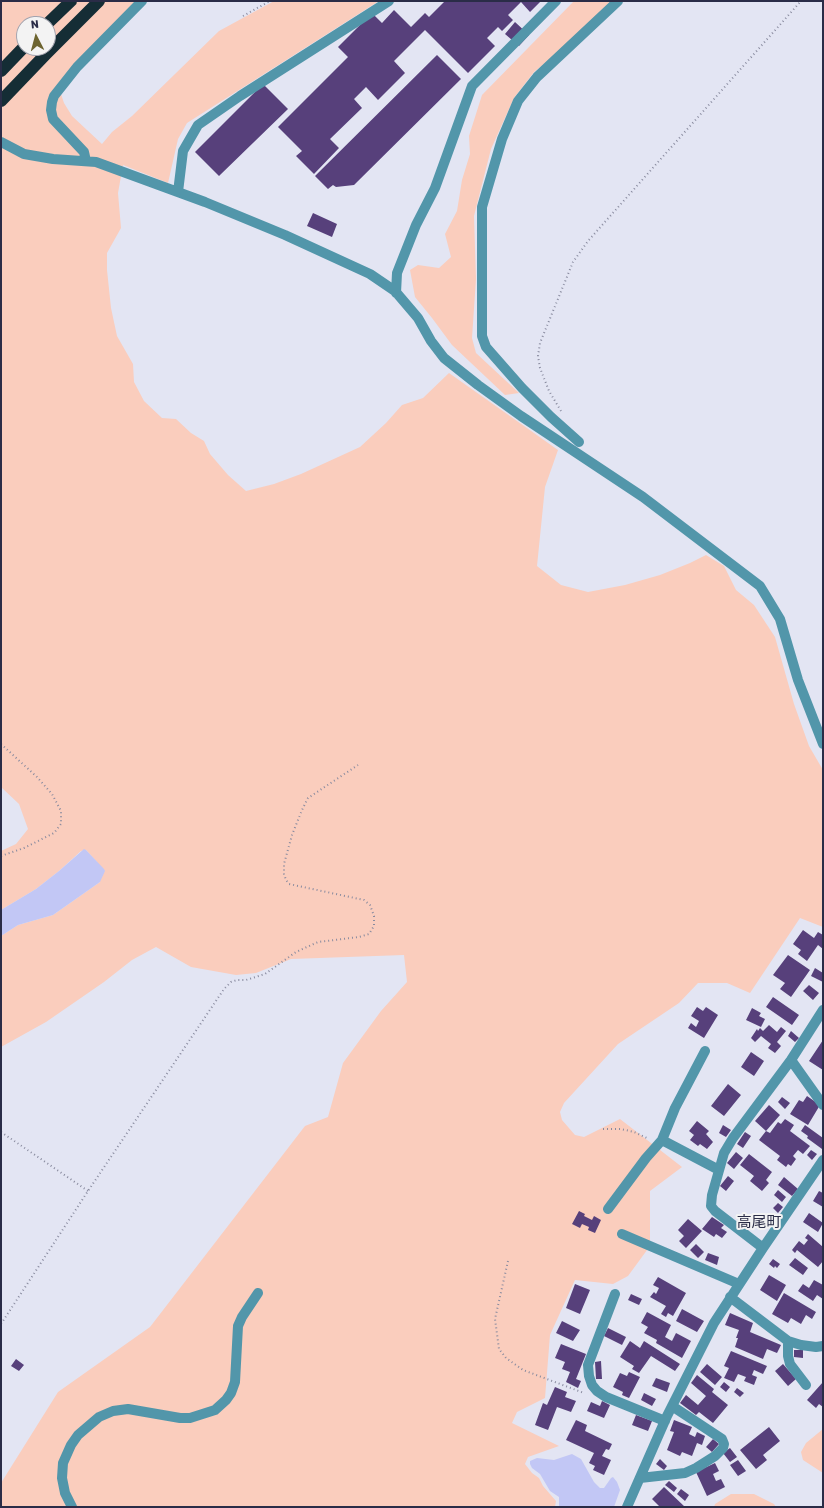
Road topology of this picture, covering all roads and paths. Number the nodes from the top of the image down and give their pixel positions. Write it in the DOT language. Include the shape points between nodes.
graph roads {
  1 [pos="71,1"];
  2 [pos="100,1"];
  3 [pos="142,1"];
  4 [pos="270,1"];
  5 [pos="389,1"];
  6 [pos="556,1"];
  7 [pos="618,1"];
  8 [pos="801,1"];
  9 [pos="55,16"];
  10 [pos="244,16"];
  11 [pos="16,55"];
  12 [pos="1,71"];
  13 [pos="1,101"];
  14 [pos="1,142"];
  15 [pos="86,161"];
  16 [pos="178,192"];
  17 [pos="396,293"];
  18 [pos="564,416"];
  19 [pos="579,442"];
  20 [pos="1,744"];
  21 [pos="823,744"];
  22 [pos="358,765"];
  23 [pos="1,856"];
  24 [pos="823,1010"];
  25 [pos="705,1051"];
  26 [pos="791,1060"];
  27 [pos="823,1105"];
  28 [pos="603,1129"];
  29 [pos="1,1132"];
  30 [pos="660,1143"];
  31 [pos="823,1160"];
  32 [pos="718,1170"];
  33 [pos="88,1191"];
  34 [pos="608,1209"];
  35 [pos="622,1234"];
  36 [pos="763,1248"];
  37 [pos="508,1261"];
  38 [pos="739,1284"];
  39 [pos="258,1294"];
  40 [pos="616,1294"];
  41 [pos="730,1297"];
  42 [pos="1,1324"];
  43 [pos="788,1341"];
  44 [pos="823,1346"];
  45 [pos="806,1385"];
  46 [pos="597,1391"];
  47 [pos="672,1406"];
  48 [pos="665,1421"];
  49 [pos="640,1478"];
  50 [pos="72,1507"];
  51 [pos="627,1507"];
  1 -- 9 [label="highway"];
  2 -- 13 [label="highway"];
  3 -- 15 [label="street" via="77,67 54,96 51,110 54,119 84,152"];
  4 -- 10 [label="path"];
  5 -- 16 [label="street" via="198,125 183,151"];
  6 -- 17 [label="street" via="472,86 435,188 416,225 397,273"];
  7 -- 19 [label="street" via="537,77 518,100 502,139 482,207 482,336 486,347 546,413"];
  8 -- 18 [label="path" via="588,241 573,262 540,343 538,356 549,391"];
  11 -- 12 [label="highway"];
  14 -- 15 [label="street" via="24,154"];
  15 -- 16 [label="street" via="96,162"];
  16 -- 17 [label="street" via="285,234 370,274"];
  17 -- 21 [label="street" via="418,318 444,358 520,416 643,497 760,586 780,619 798,680"];
  20 -- 23 [label="path" via="52,794 61,811 61,824 54,832 24,848"];
  22 -- 33 [label="path" via="308,798 292,835 284,864 284,874 289,884 364,900 370,905 374,916 374,926 369,934 318,942 296,952 265,974 231,982"];
  24 -- 26 [label="street"];
  25 -- 30 [label="street"];
  26 -- 27 [label="street"];
  26 -- 32 [label="street" via="732,1138"];
  28 -- 30 [label="path" via="634,1132"];
  29 -- 33 [label="path"];
  30 -- 32 [label="street"];
  30 -- 34 [label="street"];
  31 -- 36 [label="street"];
  32 -- 36 [label="street" via="711,1206"];
  33 -- 42 [label="path"];
  35 -- 38 [label="street"];
  36 -- 38 [label="street"];
  37 -- 46 [label="path" via="495,1319 499,1349 506,1358 523,1370 576,1391"];
  38 -- 41 [label="street"];
  39 -- 50 [label="street" via="238,1326 235,1382 226,1400 215,1410 190,1418 128,1409 113,1411 99,1417 70,1445 63,1463 65,1493"];
  40 -- 46 [label="street" via="588,1365 592,1385"];
  41 -- 43 [label="street"];
  41 -- 47 [label="street"];
  43 -- 44 [label="street"];
  43 -- 45 [label="street" via="790,1364"];
  46 -- 48 [label="street" via="619,1403"];
  47 -- 48 [label="street"];
  47 -- 49 [label="street" via="722,1439 723,1448 715,1456 685,1473"];
  48 -- 49 [label="street"];
  49 -- 51 [label="street"];
}
